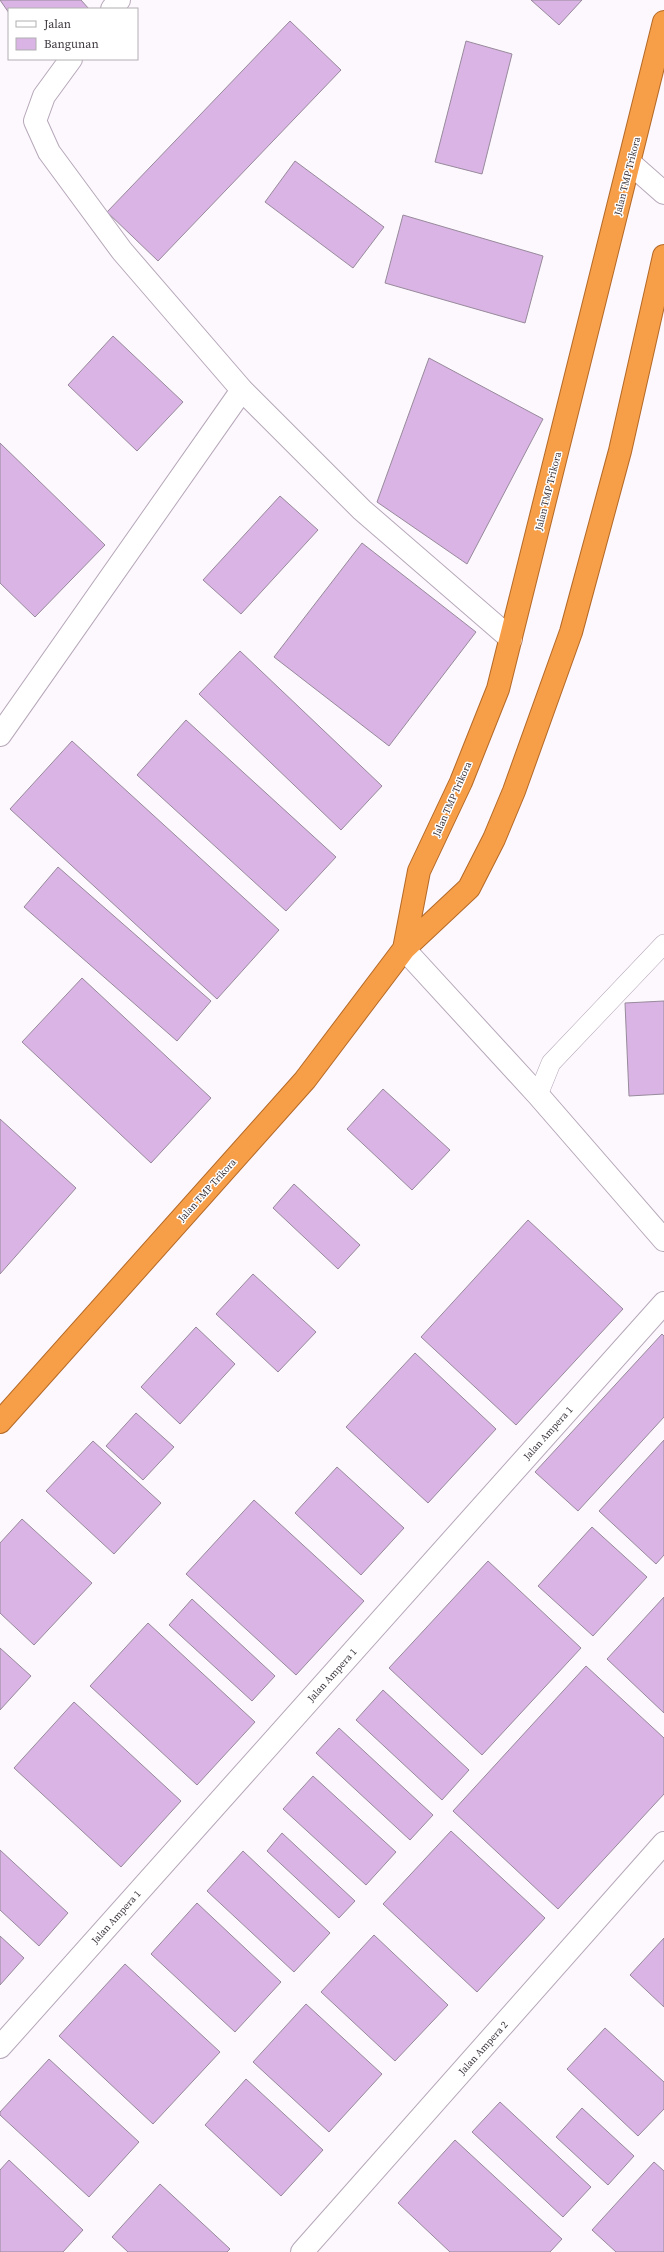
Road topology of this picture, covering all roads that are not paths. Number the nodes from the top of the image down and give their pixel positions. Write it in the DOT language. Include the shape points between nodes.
graph roads {
  1 [pos="119,0"];
  2 [pos="113,8"];
  3 [pos="664,22"];
  4 [pos="70,60"];
  5 [pos="630,164"];
  6 [pos="664,193"];
  7 [pos="664,256"];
  8 [pos="242,390"];
  9 [pos="511,639"];
  10 [pos="0,735"];
  11 [pos="664,944"];
  12 [pos="404,949"];
  13 [pos="538,1095"];
  14 [pos="664,1240"];
  15 [pos="664,1303"];
  16 [pos="0,1422"];
  17 [pos="664,1843"];
  18 [pos="0,2047"];
  19 [pos="302,2252"];
  1 -- 2 [label="street"];
  3 -- 5 [label="highway, Jalan TMP Trikora"];
  4 -- 8 [label="street" via="44,96 35,121 49,152 122,251"];
  5 -- 6 [label="street"];
  5 -- 9 [label="highway, Jalan TMP Trikora"];
  7 -- 12 [label="highway, Jalan TMP Trikora" via="620,451 571,632 529,752 494,839 469,888"];
  8 -- 9 [label="street" via="362,510"];
  8 -- 10 [label="street"];
  9 -- 12 [label="highway, Jalan TMP Trikora" via="492,704 461,782 419,871"];
  11 -- 13 [label="lane" via="551,1063"];
  12 -- 13 [label="street"];
  12 -- 16 [label="highway, Jalan TMP Trikora" via="305,1080"];
  13 -- 14 [label="street"];
  15 -- 18 [label="street, Jalan Ampera 1"];
  17 -- 19 [label="street, Jalan Ampera 2"];
}
